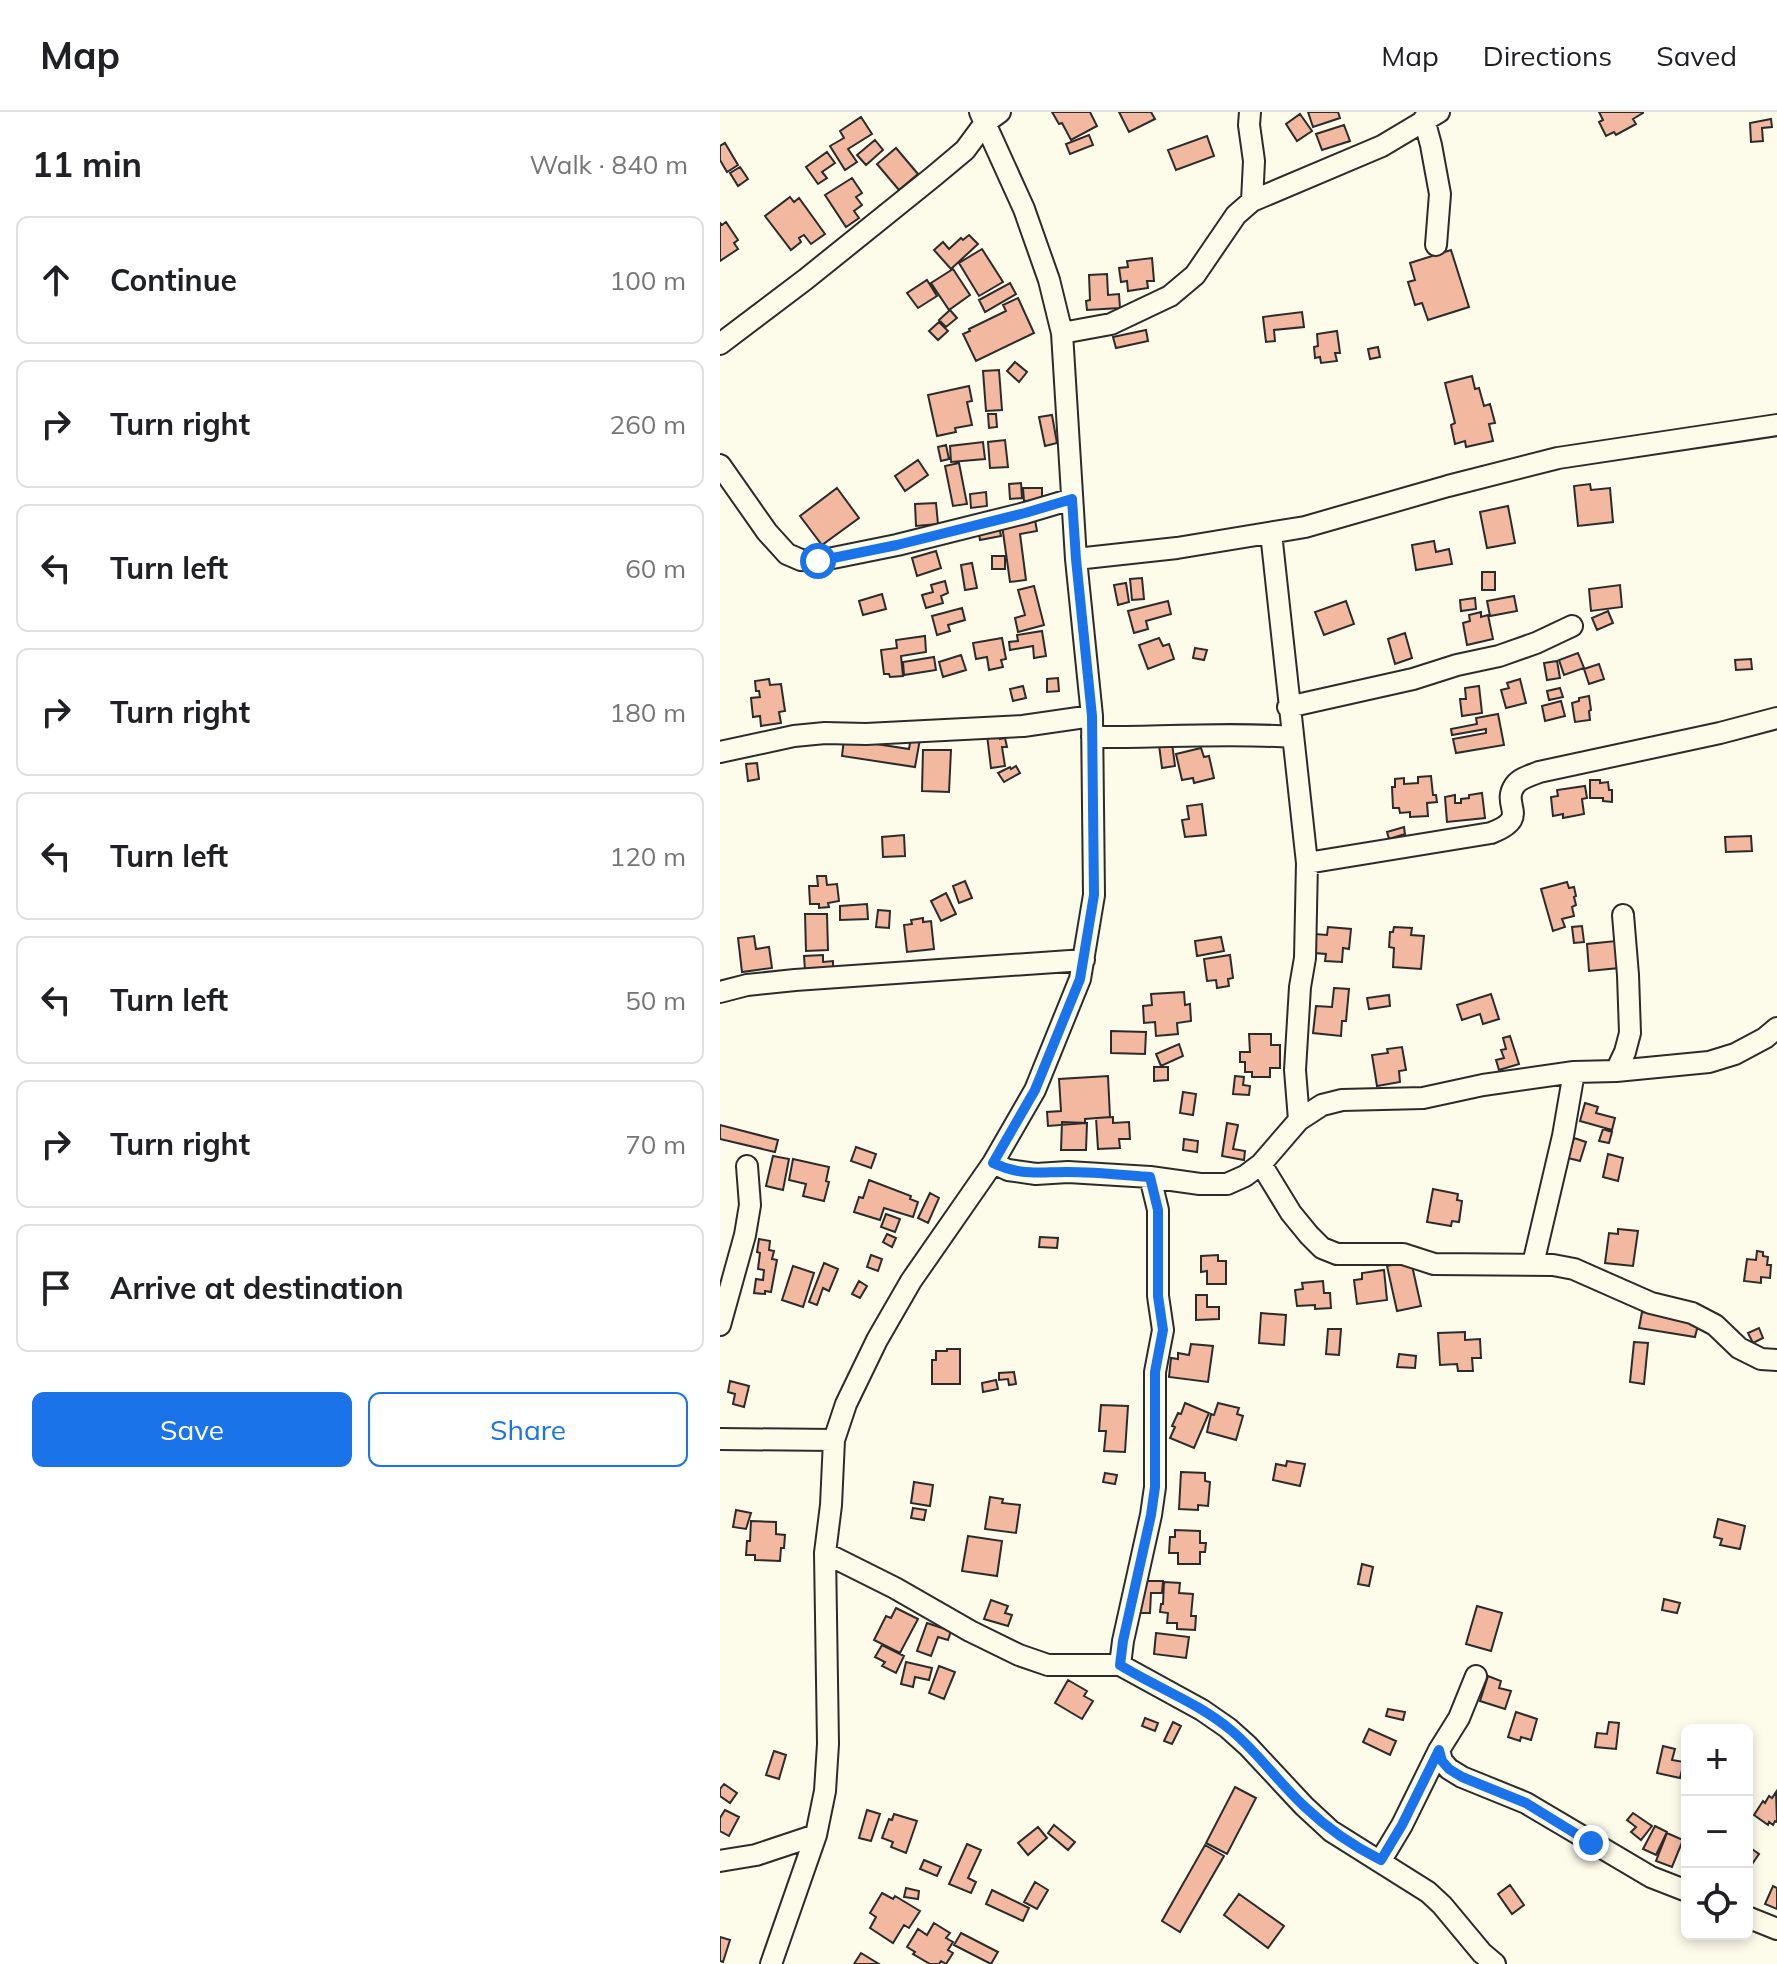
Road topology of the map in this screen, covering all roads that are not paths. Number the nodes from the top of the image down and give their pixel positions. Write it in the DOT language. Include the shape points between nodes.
graph roads {
  1 [pos="1250,112"];
  2 [pos="988,116"];
  3 [pos="1431,116"];
  4 [pos="1252,201"];
  5 [pos="1436,245"];
  6 [pos="1062,333"];
  7 [pos="720,344"];
  8 [pos="1777,425"];
  9 [pos="722,475"];
  10 [pos="1072,499"];
  11 [pos="1271,533"];
  12 [pos="1076,559"];
  13 [pos="1572,626"];
  14 [pos="1288,707"];
  15 [pos="1777,718"];
  16 [pos="1092,726"];
  17 [pos="1292,737"];
  18 [pos="720,752"];
  19 [pos="1307,863"];
  20 [pos="1623,915"];
  21 [pos="1084,960"];
  22 [pos="720,992"];
  23 [pos="1777,1028"];
  24 [pos="1616,1071"];
  25 [pos="1574,1072"];
  26 [pos="1299,1120"];
  27 [pos="993,1163"];
  28 [pos="1261,1164"];
  29 [pos="747,1166"];
  30 [pos="1150,1177"];
  31 [pos="1533,1264"];
  32 [pos="720,1325"];
  33 [pos="1777,1360"];
  34 [pos="720,1439"];
  35 [pos="834,1440"];
  36 [pos="825,1553"];
  37 [pos="1120,1665"];
  38 [pos="1476,1676"];
  39 [pos="1439,1750"];
  40 [pos="816,1835"];
  41 [pos="1381,1860"];
  42 [pos="720,1861"];
  43 [pos="1681,1889"];
  44 [pos="1753,1919"];
  45 [pos="1777,1929"];
  46 [pos="771,1964"];
  47 [pos="1495,1964"];
  1 -- 4 [label="street"];
  2 -- 6 [label="street" via="1049,280"];
  2 -- 7 [label="street" via="945,168"];
  3 -- 4 [label="street" via="1382,146"];
  3 -- 5 [label="street" via="1440,194"];
  4 -- 6 [label="street" via="1236,215 1195,275 1170,296 1111,324"];
  6 -- 10 [label="street"];
  8 -- 11 [label="street" via="1558,458"];
  9 -- 10 [label="street" via="773,539 801,560 897,545"];
  10 -- 12 [label="street"];
  11 -- 12 [label="street"];
  11 -- 14 [label="street"];
  12 -- 16 [label="street"];
  13 -- 14 [label="street" via="1499,656"];
  14 -- 17 [label="street"];
  15 -- 19 [label="street" via="1539,772 1514,786 1511,822 1491,833"];
  16 -- 17 [label="street" via="1156,738"];
  16 -- 18 [label="street" via="825,733"];
  16 -- 21 [label="street" via="1094,895"];
  17 -- 19 [label="street"];
  19 -- 26 [label="street" via="1295,1070"];
  20 -- 24 [label="street" via="1630,1033"];
  21 -- 22 [label="street" via="795,980"];
  21 -- 27 [label="street" via="1035,1090"];
  23 -- 24 [label="street" via="1735,1054 1709,1062"];
  24 -- 25 [label="street"];
  25 -- 26 [label="street" via="1423,1098 1342,1100"];
  25 -- 31 [label="street"];
  26 -- 28 [label="street"];
  27 -- 30 [label="street" via="1036,1174"];
  27 -- 35 [label="street" via="877,1340"];
  28 -- 30 [label="street" via="1227,1184"];
  28 -- 31 [label="street" via="1309,1235 1337,1254 1403,1254 1434,1264"];
  29 -- 32 [label="street" via="748,1220"];
  30 -- 37 [label="street" via="1158,1210 1163,1330 1155,1372 1155,1487"];
  31 -- 33 [label="street" via="1574,1269 1651,1303 1692,1313 1715,1325 1739,1348"];
  34 -- 35 [label="street"];
  35 -- 36 [label="street"];
  36 -- 37 [label="street" via="1019,1655 1048,1665"];
  36 -- 40 [label="street" via="828,1744"];
  37 -- 41 [label="street" via="1228,1728 1331,1831"];
  38 -- 39 [label="street"];
  39 -- 41 [label="street"];
  39 -- 43 [label="street" via="1442,1761 1462,1777 1526,1803 1651,1877"];
  40 -- 42 [label="street"];
  40 -- 46 [label="street"];
  41 -- 47 [label="street" via="1428,1892"];
  44 -- 45 [label="street"];
}
